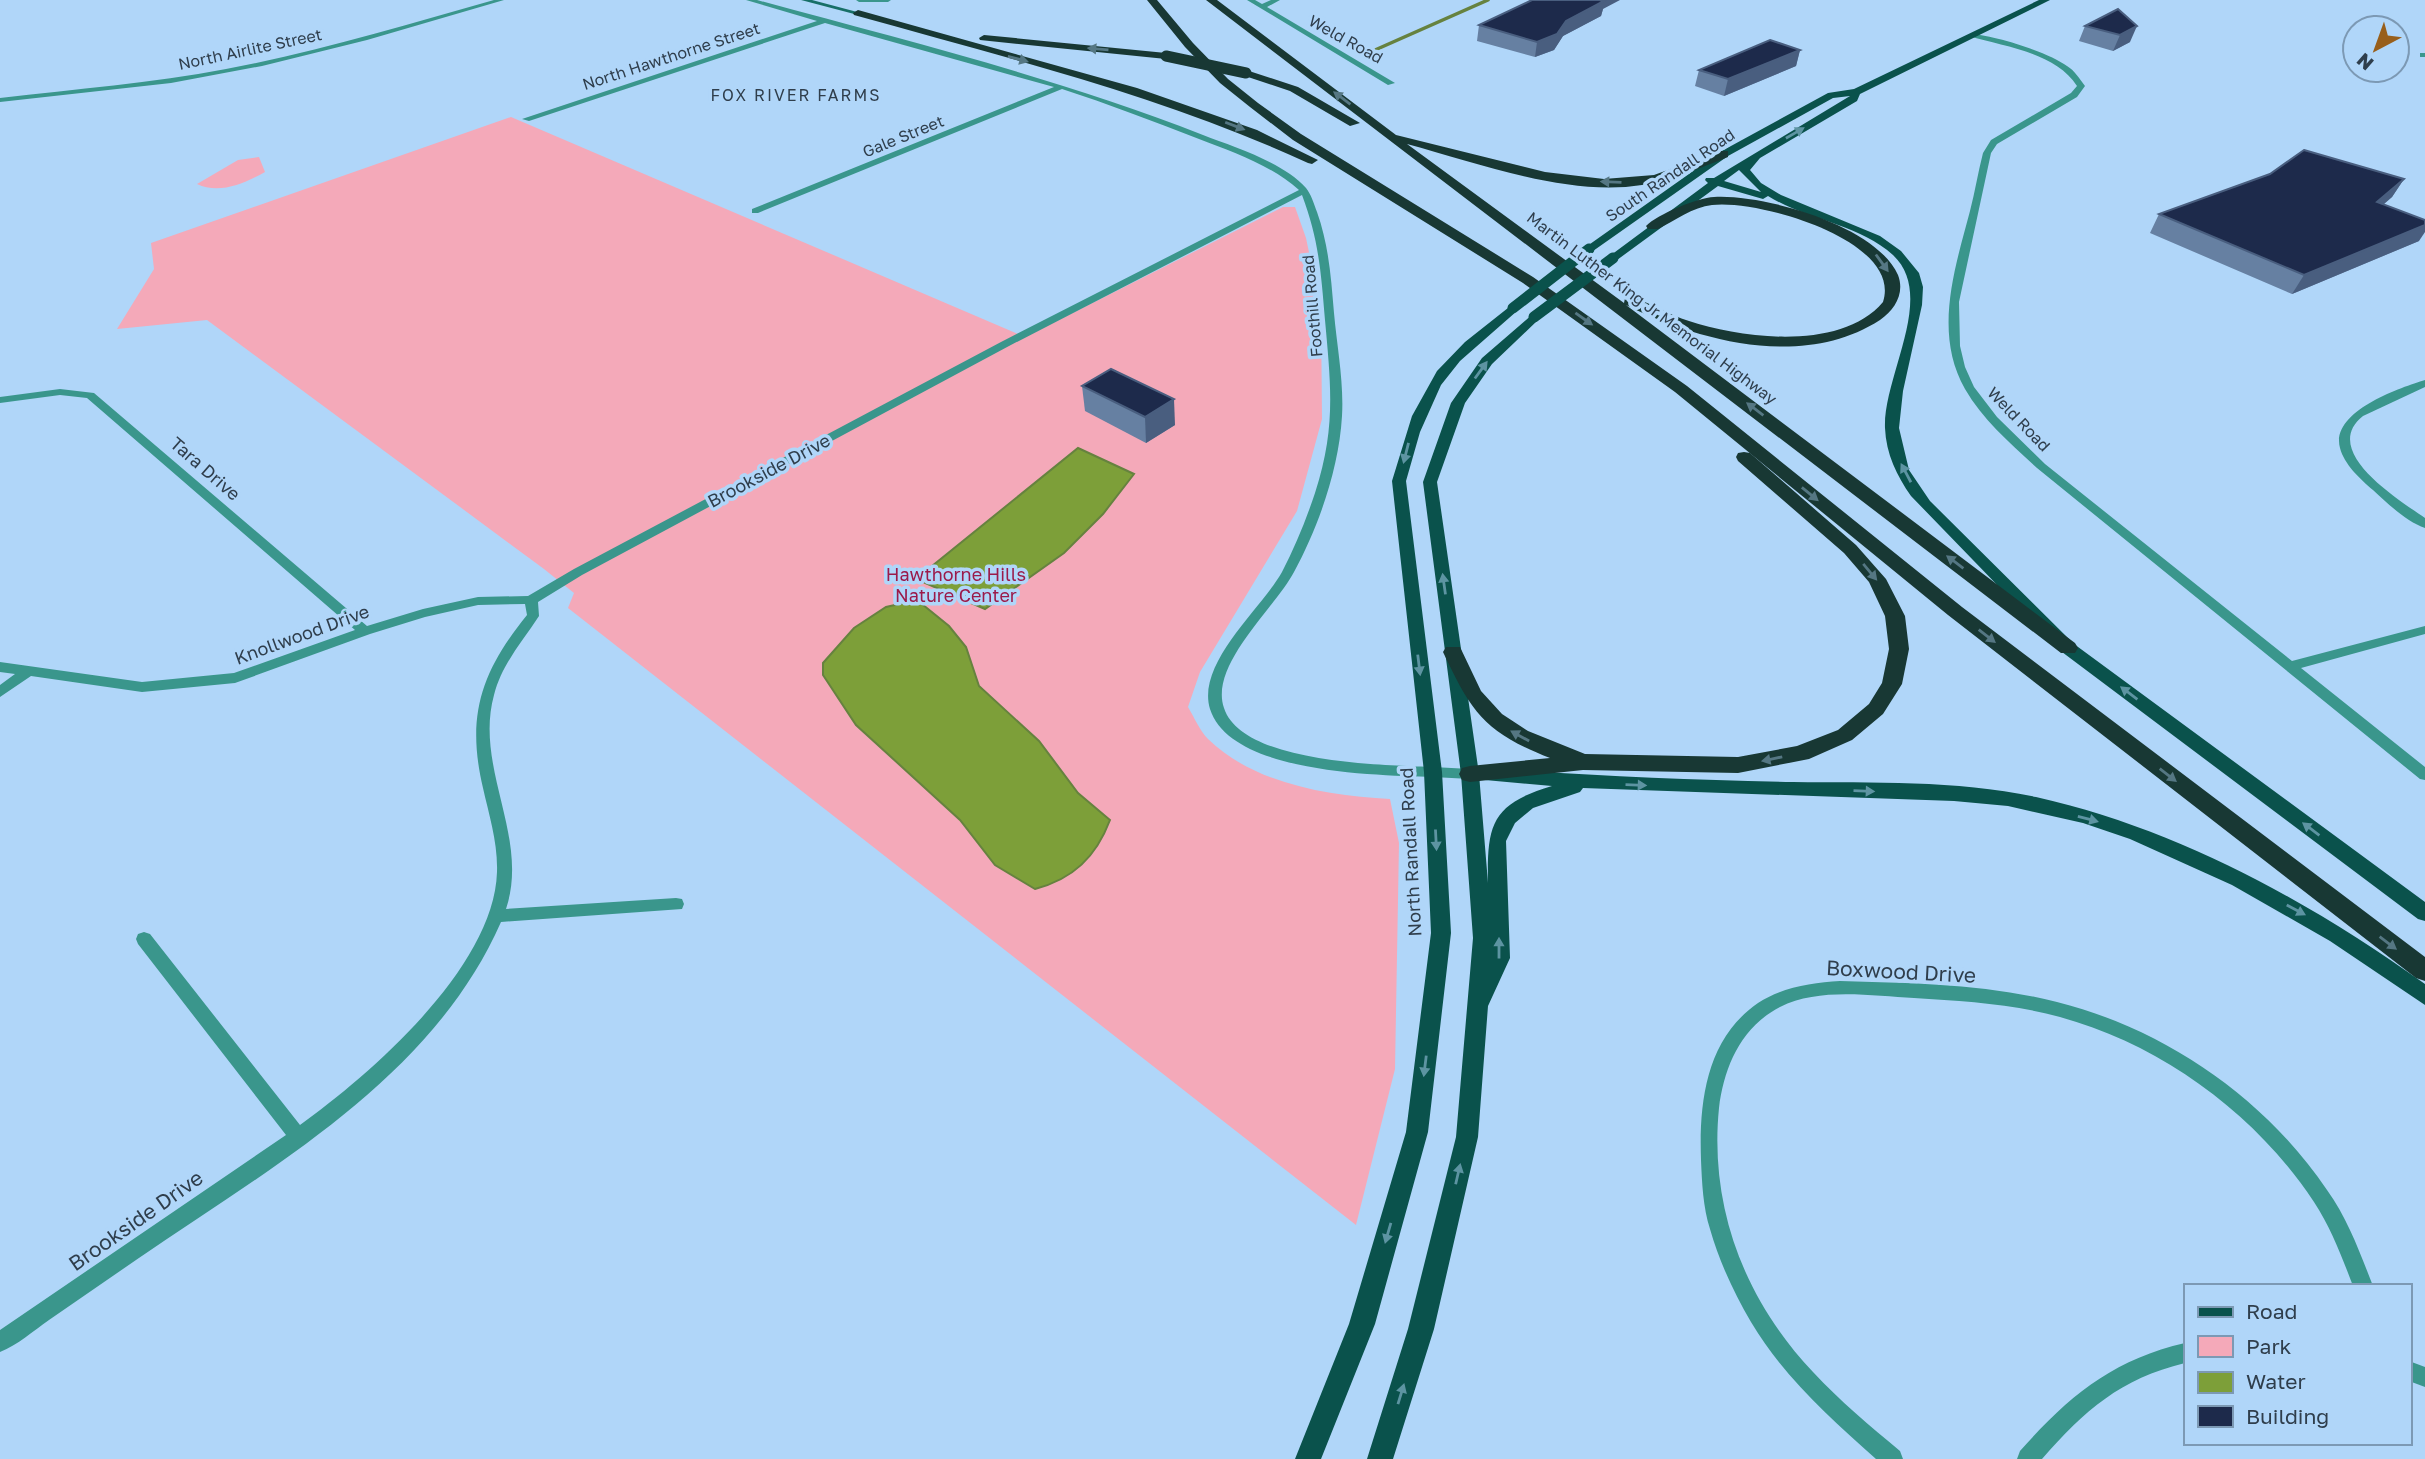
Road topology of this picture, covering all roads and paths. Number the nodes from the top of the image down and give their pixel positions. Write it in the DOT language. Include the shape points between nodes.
graph roads {
  1 [pos="501,0"];
  2 [pos="749,0"];
  3 [pos="804,0"];
  4 [pos="859,0"];
  5 [pos="888,0"];
  6 [pos="1152,0"];
  7 [pos="1211,0"];
  8 [pos="1250,0"];
  9 [pos="1277,0"];
  10 [pos="2046,0"];
  11 [pos="1261,7"];
  12 [pos="858,13"];
  13 [pos="824,21"];
  14 [pos="1971,36"];
  15 [pos="1391,83"];
  16 [pos="1061,87"];
  17 [pos="1856,92"];
  18 [pos="0,100"];
  19 [pos="1367,117"];
  20 [pos="526,118"];
  21 [pos="1397,138"];
  22 [pos="1759,153"];
  23 [pos="1724,154"];
  24 [pos="1692,175"];
  25 [pos="1717,182"];
  26 [pos="1304,191"];
  27 [pos="1473,200"];
  28 [pos="755,211"];
  29 [pos="1827,215"];
  30 [pos="1653,226"];
  31 [pos="1528,280"];
  32 [pos="1513,307"];
  33 [pos="2425,383"];
  34 [pos="1681,389"];
  35 [pos="0,400"];
  36 [pos="2425,524"];
  37 [pos="531,600"];
  38 [pos="365,631"];
  39 [pos="2425,631"];
  40 [pos="2068,648"];
  41 [pos="1453,652"];
  42 [pos="2290,666"];
  43 [pos="0,667"];
  44 [pos="27,673"];
  45 [pos="0,692"];
  46 [pos="1433,772"];
  47 [pos="1585,773"];
  48 [pos="1470,774"];
  49 [pos="2425,775"];
  50 [pos="676,904"];
  51 [pos="2425,914"];
  52 [pos="497,916"];
  53 [pos="144,939"];
  54 [pos="2425,971"];
  55 [pos="2425,996"];
  56 [pos="1477,1011"];
  57 [pos="298,1137"];
  58 [pos="2362,1284"];
  59 [pos="0,1342"];
  60 [pos="2184,1353"];
  61 [pos="1308,1459"];
  62 [pos="1380,1459"];
  63 [pos="1892,1459"];
  64 [pos="2028,1459"];
  1 -- 18 [label="street, North Airlite Street" via="229,71"];
  2 -- 13 [label="street"];
  3 -- 12 [label="main road"];
  4 -- 5 [label="street"];
  6 -- 31 [label="highway" via="1224,81 1297,137"];
  19 -- 7 [label="highway, Martin Luther King Jr Memorial Highway, one-way"];
  8 -- 11 [label="street, Weld Road"];
  9 -- 11 [label="street"];
  10 -- 14 [label="main road, South Randall Road"];
  11 -- 15 [label="street, Weld Road"];
  27 -- 12 [label="highway, one-way, bridge" via="1331,108 1246,73 1166,56 986,39"];
  12 -- 31 [label="highway, one-way" via="1133,90 1253,133 1331,170"];
  13 -- 16 [label="street"];
  13 -- 20 [label="street, North Hawthorne Street"];
  14 -- 17 [label="main road, South Randall Road"];
  14 -- 42 [label="street, Weld Road" via="2051,60 2073,73 2081,86 2074,95 1994,142 1987,153 1953,322 1955,354 1969,387 2041,466"];
  16 -- 26 [label="street" via="1228,148 1269,167"];
  16 -- 28 [label="street, Gale Street"];
  22 -- 17 [label="main road, South Randall Road, one-way" via="1854,99"];
  17 -- 23 [label="main road, South Randall Road" via="1832,95"];
  19 -- 21 [label="highway"];
  19 -- 27 [label="highway, Martin Luther King Jr Memorial Highway"];
  23 -- 21 [label="highway, one-way" via="1670,176 1631,183 1599,182 1550,176"];
  30 -- 21 [label="highway, one-way" via="1711,201 1780,210 1856,238 1881,258 1892,278 1892,299 1881,314 1826,338 1777,341 1688,327 1629,300"];
  22 -- 25 [label="main road, South Randall Road"];
  22 -- 29 [label="main road" via="1744,170 1750,180 1782,199"];
  23 -- 24 [label="main road, South Randall Road"];
  24 -- 25 [label="main road"];
  24 -- 32 [label="main road, South Randall Road, bridge"];
  25 -- 29 [label="main road"];
  25 -- 30 [label="main road, South Randall Road"];
  26 -- 37 [label="street, Brookside Drive" via="1005,344"];
  26 -- 46 [label="street, Foothill Road" via="1325,249 1337,418 1314,510 1290,567 1227,658 1216,686 1216,708 1234,733 1279,755 1317,764"];
  40 -- 27 [label="highway, Martin Luther King Jr Memorial Highway, one-way"];
  40 -- 29 [label="main road, one-way" via="1928,508 1902,470 1892,428 1896,385 1919,297 1914,275 1900,257 1875,239"];
  41 -- 30 [label="main road, South Randall Road, one-way, bridge" via="1430,482 1458,404 1487,361 1534,317"];
  31 -- 34 [label="highway, one-way"];
  32 -- 46 [label="main road, North Randall Road, one-way" via="1454,359 1425,402 1409,438 1399,481"];
  33 -- 36 [label="street" via="2361,413 2344,433 2345,447 2364,476"];
  34 -- 47 [label="highway, one-way" via="1705,422 1850,549 1877,579 1895,617 1899,649 1892,684 1876,709 1845,735 1801,753 1738,765"];
  34 -- 54 [label="highway, one-way" via="1955,611"];
  35 -- 38 [label="street, Tara Drive" via="60,392 90,395"];
  37 -- 38 [label="street, Knollwood Drive" via="478,601"];
  37 -- 52 [label="street, Brookside Drive" via="533,616 500,661 488,686 483,714 482,750 505,845 504,886"];
  38 -- 44 [label="street, Knollwood Drive" via="235,678 171,687"];
  39 -- 42 [label="street"];
  51 -- 40 [label="main road, one-way"];
  47 -- 41 [label="highway, one-way" via="1495,720 1474,696"];
  41 -- 48 [label="main road"];
  42 -- 49 [label="street, Weld Road"];
  43 -- 44 [label="street, Knollwood Drive"];
  44 -- 45 [label="street"];
  46 -- 48 [label="street, Foothill Road"];
  46 -- 61 [label="main road, North Randall Road, one-way" via="1441,933 1417,1132 1362,1324"];
  47 -- 48 [label="highway"];
  47 -- 55 [label="main road, one-way" via="1935,793 2034,804 2118,827 2211,866 2324,925"];
  56 -- 47 [label="main road, one-way" via="1500,958 1497,841 1501,826 1516,808"];
  48 -- 56 [label="main road" via="1483,938"];
  50 -- 52 [label="street"];
  52 -- 57 [label="street, Brookside Drive" via="471,969 431,1023"];
  53 -- 57 [label="street"];
  62 -- 56 [label="main road, one-way" via="1421,1329 1467,1137"];
  57 -- 59 [label="street, Brookside Drive"];
  58 -- 63 [label="street, Boxwood Drive" via="2343,1236 2319,1195 2273,1138 2221,1091 2150,1044 2086,1017 2014,1001 1840,988 1785,998 1744,1024 1717,1069 1709,1130 1718,1227 1765,1327 1822,1395"];
  60 -- 64 [label="street" via="2134,1369 2095,1390"];
}
